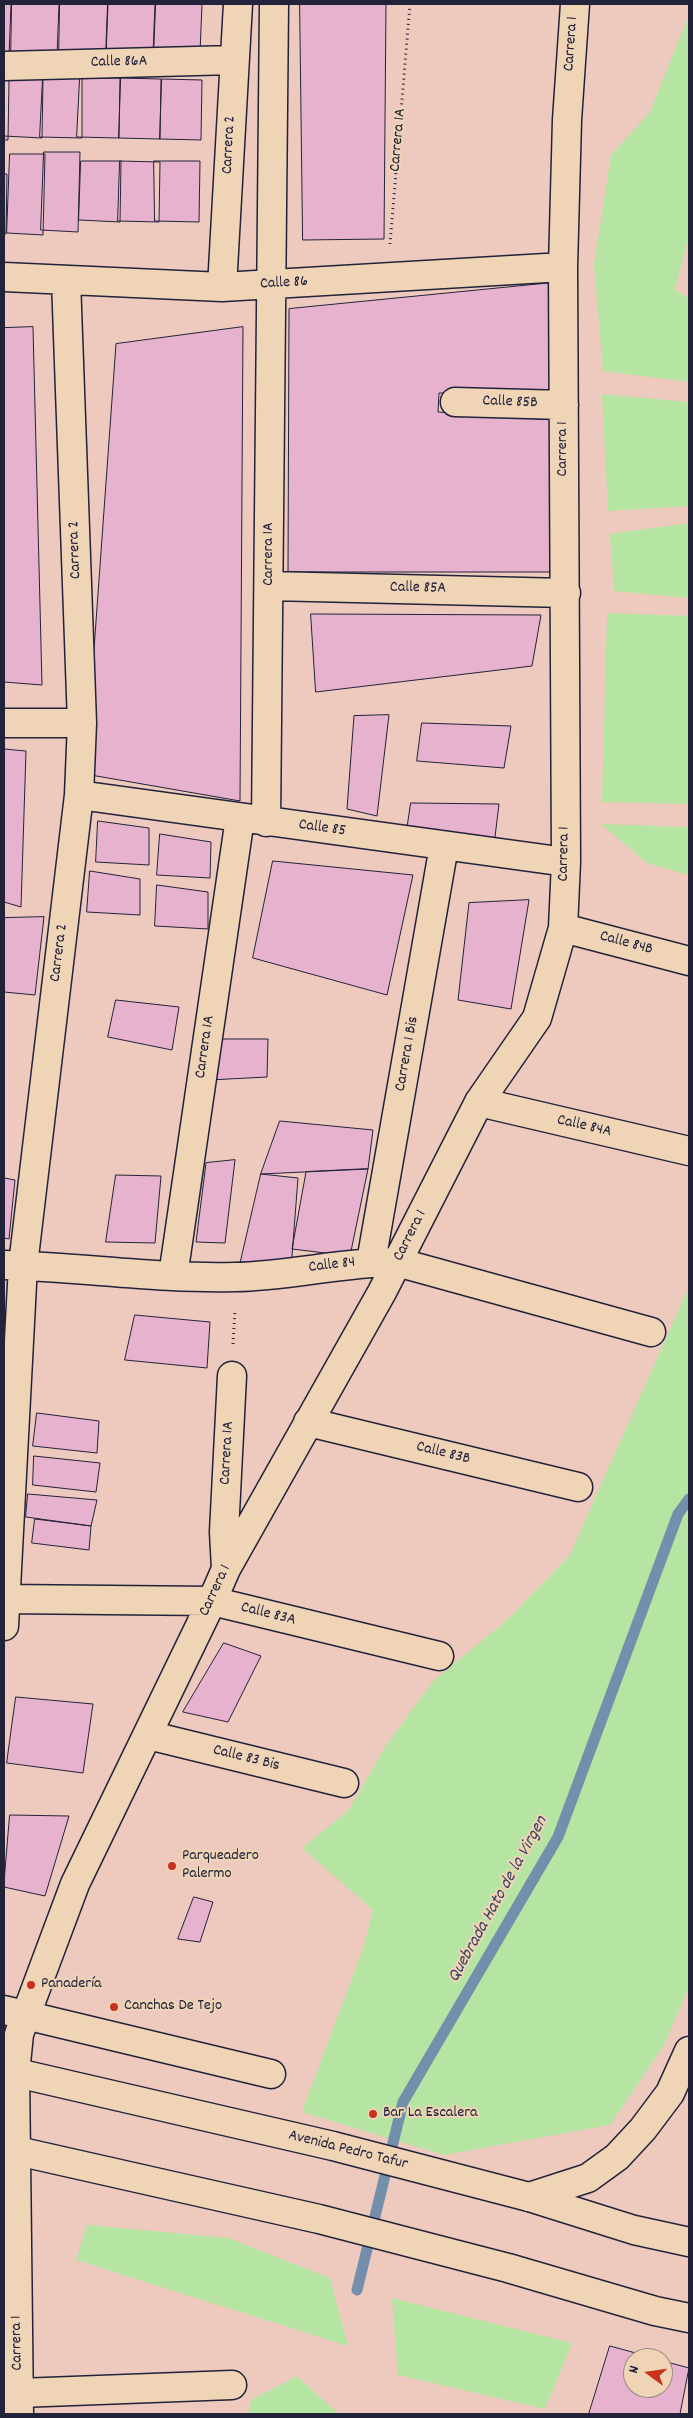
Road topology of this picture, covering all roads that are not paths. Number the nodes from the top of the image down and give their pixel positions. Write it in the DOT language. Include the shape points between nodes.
graph roads {
  1 [pos="238,4"];
  2 [pos="274,4"];
  3 [pos="575,4"];
  4 [pos="234,60"];
  5 [pos="4,66"];
  6 [pos="563,267"];
  7 [pos="4,277"];
  8 [pos="66,280"];
  9 [pos="270,285"];
  10 [pos="222,287"];
  11 [pos="455,402"];
  12 [pos="564,405"];
  13 [pos="270,586"];
  14 [pos="566,593"];
  15 [pos="4,723"];
  16 [pos="82,723"];
  17 [pos="79,795"];
  18 [pos="240,818"];
  19 [pos="266,822"];
  20 [pos="444,846"];
  21 [pos="566,862"];
  22 [pos="563,928"];
  23 [pos="689,961"];
  24 [pos="479,1102"];
  25 [pos="689,1151"];
  26 [pos="384,1262"];
  27 [pos="14,1265"];
  28 [pos="173,1276"];
  29 [pos="651,1332"];
  30 [pos="232,1376"];
  31 [pos="308,1422"];
  32 [pos="578,1487"];
  33 [pos="226,1569"];
  34 [pos="4,1598"];
  35 [pos="212,1601"];
  36 [pos="4,1626"];
  37 [pos="439,1656"];
  38 [pos="148,1735"];
  39 [pos="344,1783"];
  40 [pos="13,2018"];
  41 [pos="689,2051"];
  42 [pos="9,2071"];
  43 [pos="271,2074"];
  44 [pos="9,2149"];
  45 [pos="529,2197"];
  46 [pos="10,2206"];
  47 [pos="689,2242"];
  48 [pos="689,2318"];
  49 [pos="232,2385"];
  50 [pos="19,2404"];
  1 -- 4 [label="street, Carrera 2"];
  2 -- 9 [label="street"];
  3 -- 6 [label="street, Carrera 1" via="566,120"];
  4 -- 5 [label="street, Calle 86A"];
  4 -- 10 [label="street, Carrera 2"];
  6 -- 9 [label="street, Calle 86"];
  6 -- 12 [label="street, Carrera 1"];
  7 -- 8 [label="street, Calle 86"];
  8 -- 10 [label="street, Calle 86"];
  8 -- 16 [label="street, Carrera 2"];
  9 -- 10 [label="street, Calle 86"];
  9 -- 13 [label="street, Carrera 1A"];
  11 -- 12 [label="street, Calle 85B"];
  12 -- 14 [label="street, Carrera 1"];
  13 -- 14 [label="street, Calle 85A"];
  13 -- 19 [label="street, Carrera 1A"];
  14 -- 21 [label="street, Carrera 1"];
  15 -- 16 [label="street"];
  16 -- 17 [label="street, Carrera 2"];
  17 -- 18 [label="street, Calle 85"];
  17 -- 27 [label="street, Carrera 2"];
  18 -- 19 [label="street, Calle 85"];
  18 -- 28 [label="street, Carrera 1A"];
  19 -- 20 [label="street, Calle 85"];
  20 -- 21 [label="street, Calle 85"];
  20 -- 26 [label="street, Carrera 1 Bis"];
  21 -- 22 [label="street, Carrera 1"];
  22 -- 23 [label="street, Calle 84B"];
  22 -- 24 [label="street, Carrera 1" via="537,1018"];
  24 -- 25 [label="street, Calle 84A"];
  24 -- 26 [label="street, Carrera 1"];
  26 -- 28 [label="street, Calle 84" via="236,1277"];
  26 -- 29 [label="street, Calle 84"];
  26 -- 31 [label="street, Carrera 1"];
  27 -- 28 [label="street, Calle 84"];
  27 -- 34 [label="street, Carrera 2"];
  30 -- 33 [label="street, Carrera 1A" via="224,1532"];
  31 -- 32 [label="street, Calle 83B"];
  31 -- 33 [label="street, Carrera 1"];
  33 -- 35 [label="street, Carrera 1"];
  34 -- 35 [label="street, Calle 83A"];
  34 -- 36 [label="street, Carrera 2"];
  35 -- 37 [label="street, Calle 83A"];
  35 -- 38 [label="street, Carrera 1"];
  38 -- 39 [label="street, Calle 83 Bis"];
  38 -- 40 [label="street, Carrera 1"];
  40 -- 42 [label="street, Carrera 1"];
  40 -- 43 [label="street"];
  41 -- 45 [label="street" via="670,2093 617,2157 588,2178"];
  42 -- 44 [label="street, Carrera 1"];
  42 -- 45 [label="street, Avenida Pedro Tafur" via="333,2146"];
  44 -- 46 [label="street, Carrera 1"];
  44 -- 48 [label="street" via="319,2219"];
  45 -- 47 [label="street, Avenida Pedro Tafur" via="634,2230"];
  46 -- 50 [label="street, Carrera 1"];
  49 -- 50 [label="street"];
}
